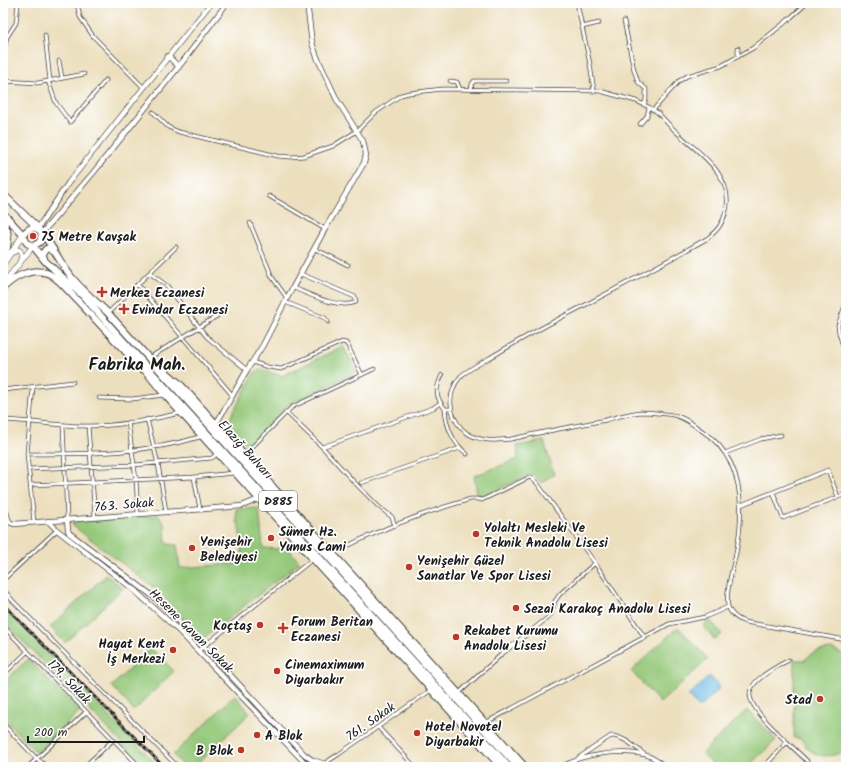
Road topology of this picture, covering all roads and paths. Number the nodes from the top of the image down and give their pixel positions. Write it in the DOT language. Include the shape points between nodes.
graph roads {
  1 [pos="18,3"];
  2 [pos="77,3"];
  3 [pos="210,3"];
  4 [pos="227,3"];
  5 [pos="307,3"];
  6 [pos="577,3"];
  7 [pos="807,3"];
  8 [pos="624,21"];
  9 [pos="599,24"];
  10 [pos="582,27"];
  11 [pos="45,35"];
  12 [pos="5,36"];
  13 [pos="738,48"];
  14 [pos="3,54"];
  15 [pos="168,56"];
  16 [pos="729,56"];
  17 [pos="738,57"];
  18 [pos="730,61"];
  19 [pos="59,62"];
  20 [pos="178,67"];
  21 [pos="84,74"];
  22 [pos="62,78"];
  23 [pos="106,80"];
  24 [pos="3,81"];
  25 [pos="49,81"];
  26 [pos="450,81"];
  27 [pos="506,82"];
  28 [pos="143,87"];
  29 [pos="460,89"];
  30 [pos="471,89"];
  31 [pos="594,91"];
  32 [pos="644,105"];
  33 [pos="649,107"];
  34 [pos="652,110"];
  35 [pos="153,112"];
  36 [pos="640,124"];
  37 [pos="357,131"];
  38 [pos="3,194"];
  39 [pos="269,196"];
  40 [pos="3,213"];
  41 [pos="3,220"];
  42 [pos="250,223"];
  43 [pos="325,229"];
  44 [pos="40,230"];
  45 [pos="23,236"];
  46 [pos="33,246"];
  47 [pos="176,247"];
  48 [pos="315,249"];
  49 [pos="11,253"];
  50 [pos="55,253"];
  51 [pos="45,261"];
  52 [pos="20,262"];
  53 [pos="3,263"];
  54 [pos="348,265"];
  55 [pos="150,273"];
  56 [pos="301,274"];
  57 [pos="3,284"];
  58 [pos="138,285"];
  59 [pos="3,288"];
  60 [pos="294,288"];
  61 [pos="286,300"];
  62 [pos="846,303"];
  63 [pos="108,313"];
  64 [pos="217,316"];
  65 [pos="328,322"];
  66 [pos="200,328"];
  67 [pos="184,338"];
  68 [pos="121,339"];
  69 [pos="846,356"];
  70 [pos="149,358"];
  71 [pos="252,362"];
  72 [pos="374,369"];
  73 [pos="247,370"];
  74 [pos="148,375"];
  75 [pos="362,375"];
  76 [pos="442,375"];
  77 [pos="73,382"];
  78 [pos="33,387"];
  79 [pos="3,390"];
  80 [pos="165,395"];
  81 [pos="233,396"];
  82 [pos="99,398"];
  83 [pos="440,403"];
  84 [pos="445,409"];
  85 [pos="452,409"];
  86 [pos="181,412"];
  87 [pos="286,412"];
  88 [pos="147,419"];
  89 [pos="3,420"];
  90 [pos="31,421"];
  91 [pos="128,422"];
  92 [pos="216,424"];
  93 [pos="63,425"];
  94 [pos="88,426"];
  95 [pos="781,435"];
  96 [pos="203,436"];
  97 [pos="322,447"];
  98 [pos="154,448"];
  99 [pos="460,448"];
  100 [pos="131,451"];
  101 [pos="218,453"];
  102 [pos="725,453"];
  103 [pos="27,454"];
  104 [pos="64,454"];
  105 [pos="90,454"];
  106 [pos="467,454"];
  107 [pos="244,455"];
  108 [pos="158,464"];
  109 [pos="134,465"];
  110 [pos="64,468"];
  111 [pos="91,468"];
  112 [pos="28,469"];
  113 [pos="236,473"];
  114 [pos="194,477"];
  115 [pos="161,478"];
  116 [pos="136,479"];
  117 [pos="92,481"];
  118 [pos="64,483"];
  119 [pos="361,483"];
  120 [pos="31,484"];
  121 [pos="773,492"];
  122 [pos="846,494"];
  123 [pos="838,497"];
  124 [pos="260,498"];
  125 [pos="3,502"];
  126 [pos="741,505"];
  127 [pos="200,509"];
  128 [pos="166,512"];
  129 [pos="138,514"];
  130 [pos="95,517"];
  131 [pos="67,519"];
  132 [pos="48,521"];
  133 [pos="34,522"];
  134 [pos="395,526"];
  135 [pos="58,530"];
  136 [pos="333,553"];
  137 [pos="314,558"];
  138 [pos="594,564"];
  139 [pos="3,580"];
  140 [pos="3,589"];
  141 [pos="728,607"];
  142 [pos="3,626"];
  143 [pos="645,638"];
  144 [pos="846,640"];
  145 [pos="204,647"];
  146 [pos="198,651"];
  147 [pos="27,652"];
  148 [pos="789,660"];
  149 [pos="3,675"];
  150 [pos="432,690"];
  151 [pos="459,693"];
  152 [pos="86,712"];
  153 [pos="485,723"];
  154 [pos="3,724"];
  155 [pos="378,727"];
  156 [pos="113,740"];
  157 [pos="787,742"];
  158 [pos="645,754"];
  159 [pos="37,758"];
  160 [pos="575,760"];
  161 [pos="807,762"];
  162 [pos="324,764"];
  163 [pos="28,767"];
  164 [pos="48,767"];
  165 [pos="84,767"];
  166 [pos="140,767"];
  167 [pos="178,767"];
  168 [pos="309,767"];
  169 [pos="319,767"];
  170 [pos="414,767"];
  171 [pos="501,767"];
  172 [pos="509,767"];
  173 [pos="518,767"];
  174 [pos="525,767"];
  175 [pos="562,767"];
  176 [pos="667,767"];
  177 [pos="764,767"];
  1 -- 12 [label="street" via="16,23"];
  2 -- 28 [label="street" via="80,17 93,36"];
  3 -- 15 [label="street"];
  4 -- 20 [label="street"];
  5 -- 37 [label="street" via="312,43 317,57 337,100"];
  6 -- 10 [label="street"];
  7 -- 17 [label="street" via="765,39"];
  8 -- 32 [label="street" via="634,70 638,82 646,89"];
  9 -- 10 [label="street"];
  10 -- 31 [label="street"];
  11 -- 25 [label="street"];
  12 -- 14 [label="street"];
  13 -- 17 [label="street"];
  15 -- 20 [label="street"];
  15 -- 28 [label="street"];
  16 -- 18 [label="street"];
  17 -- 18 [label="street"];
  18 -- 34 [label="street" via="679,81"];
  19 -- 22 [label="street"];
  20 -- 44 [label="street" via="93,173"];
  21 -- 22 [label="street"];
  22 -- 25 [label="street"];
  23 -- 25 [label="street" via="70,122 56,103"];
  24 -- 25 [label="street"];
  26 -- 29 [label="street" via="457,82"];
  27 -- 30 [label="street" via="479,80 474,81"];
  28 -- 44 [label="street" via="68,182"];
  29 -- 30 [label="street"];
  29 -- 37 [label="street" via="401,95 375,113"];
  30 -- 31 [label="street"];
  31 -- 32 [label="street"];
  32 -- 33 [label="street"];
  33 -- 34 [label="street"];
  33 -- 36 [label="street" via="647,116"];
  34 -- 85 [label="street" via="706,158 724,183 727,207 717,231 645,274 513,343 461,376 452,390"];
  35 -- 37 [label="street" via="168,127 179,132 278,156 304,156 320,151"];
  37 -- 43 [label="street" via="365,147 364,163"];
  38 -- 44 [label="highway, Elazığ Bulvarı / D885"];
  39 -- 43 [label="street"];
  40 -- 45 [label="highway"];
  41 -- 53 [label="highway" via="8,233"];
  42 -- 61 [label="street" via="272,277"];
  43 -- 48 [label="street"];
  44 -- 45 [label="highway" via="28,228"];
  44 -- 46 [label="highway" via="40,242"];
  44 -- 50 [label="highway, Elazığ Bulvarı / D885"];
  45 -- 46 [label="highway" via="27,243"];
  45 -- 49 [label="main road"];
  46 -- 51 [label="highway, Elazığ Bulvarı / D885"];
  46 -- 52 [label="main road"];
  47 -- 55 [label="street"];
  48 -- 54 [label="street"];
  48 -- 56 [label="street"];
  49 -- 52 [label="main road" via="18,250 20,252"];
  49 -- 53 [label="main road"];
  50 -- 51 [label="highway" via="49,248 46,249 42,254"];
  50 -- 63 [label="highway, Elazığ Bulvarı / D885" via="74,280"];
  51 -- 68 [label="highway, Elazığ Bulvarı / D885" via="82,295"];
  52 -- 57 [label="main road"];
  55 -- 58 [label="street"];
  55 -- 66 [label="street" via="167,286"];
  56 -- 60 [label="street"];
  56 -- 60 [label="street" via="355,297 356,302 336,303"];
  58 -- 63 [label="street"];
  58 -- 67 [label="street"];
  59 -- 74 [label="highway" via="10,280 23,274 48,273 63,284"];
  60 -- 61 [label="street"];
  61 -- 65 [label="street" via="325,318"];
  61 -- 71 [label="street"];
  62 -- 69 [label="street" via="838,325 838,333"];
  63 -- 70 [label="highway, Elazığ Bulvarı / D885"];
  64 -- 66 [label="street"];
  66 -- 67 [label="street"];
  66 -- 73 [label="street" via="219,348"];
  67 -- 70 [label="street"];
  67 -- 81 [label="street"];
  68 -- 74 [label="highway"];
  68 -- 172 [label="highway, Elazığ Bulvarı / D885"];
  70 -- 92 [label="highway" via="180,384"];
  70 -- 173 [label="highway, Elazığ Bulvarı / D885"];
  71 -- 73 [label="street"];
  71 -- 75 [label="street" via="268,368 281,369 342,342 348,346"];
  72 -- 75 [label="street"];
  73 -- 81 [label="street"];
  74 -- 80 [label="highway"];
  75 -- 87 [label="street"];
  76 -- 83 [label="street" via="437,384 436,394"];
  77 -- 78 [label="street"];
  78 -- 79 [label="street"];
  78 -- 90 [label="street"];
  80 -- 82 [label="street" via="132,399"];
  80 -- 86 [label="highway"];
  81 -- 92 [label="street"];
  83 -- 84 [label="street"];
  83 -- 97 [label="street" via="433,408"];
  84 -- 85 [label="street"];
  84 -- 99 [label="street" via="446,422"];
  85 -- 102 [label="street" via="458,424 467,434 478,439 495,440 511,439 642,412 677,416 712,437"];
  86 -- 88 [label="street"];
  86 -- 96 [label="highway"];
  87 -- 97 [label="street"];
  87 -- 107 [label="street"];
  88 -- 91 [label="street"];
  88 -- 98 [label="street"];
  89 -- 90 [label="street"];
  90 -- 93 [label="street"];
  90 -- 103 [label="street"];
  91 -- 94 [label="street"];
  91 -- 100 [label="street"];
  92 -- 107 [label="highway"];
  93 -- 94 [label="street"];
  93 -- 104 [label="street"];
  94 -- 105 [label="street"];
  95 -- 102 [label="street" via="761,439"];
  96 -- 98 [label="street"];
  96 -- 101 [label="highway"];
  97 -- 134 [label="street" via="379,507 392,517"];
  98 -- 100 [label="street"];
  98 -- 108 [label="street"];
  99 -- 106 [label="street"];
  99 -- 119 [label="street"];
  100 -- 105 [label="street"];
  100 -- 109 [label="street"];
  101 -- 108 [label="street" via="212,458"];
  101 -- 113 [label="highway"];
  102 -- 126 [label="street" via="737,479"];
  103 -- 104 [label="street"];
  103 -- 112 [label="street"];
  104 -- 105 [label="street"];
  104 -- 110 [label="street"];
  105 -- 111 [label="street"];
  107 -- 136 [label="highway"];
  108 -- 109 [label="street"];
  108 -- 115 [label="street"];
  109 -- 111 [label="street"];
  109 -- 116 [label="street"];
  110 -- 111 [label="street"];
  110 -- 112 [label="street"];
  110 -- 118 [label="street"];
  111 -- 117 [label="street"];
  112 -- 120 [label="street"];
  113 -- 114 [label="street"];
  113 -- 124 [label="highway"];
  114 -- 115 [label="street"];
  114 -- 127 [label="street"];
  115 -- 116 [label="street"];
  115 -- 128 [label="street"];
  116 -- 117 [label="street"];
  116 -- 129 [label="street"];
  117 -- 118 [label="street"];
  117 -- 130 [label="street"];
  118 -- 120 [label="street"];
  118 -- 131 [label="street"];
  120 -- 133 [label="street"];
  121 -- 123 [label="street" via="783,518"];
  121 -- 123 [label="street" via="828,470"];
  121 -- 126 [label="street"];
  122 -- 123 [label="street"];
  124 -- 127 [label="street, 763. Sokak" via="242,506"];
  124 -- 137 [label="highway"];
  125 -- 133 [label="street, 763. Sokak" via="9,522"];
  126 -- 141 [label="street"];
  127 -- 128 [label="street, 763. Sokak"];
  128 -- 129 [label="street, 763. Sokak"];
  129 -- 130 [label="street, 763. Sokak"];
  130 -- 131 [label="street, 763. Sokak"];
  131 -- 132 [label="street, 763. Sokak"];
  131 -- 145 [label="street" via="69,533 154,597"];
  132 -- 133 [label="street, 763. Sokak"];
  132 -- 135 [label="street, Hesene Gavan Sokak"];
  134 -- 136 [label="street"];
  134 -- 138 [label="street" via="463,501 482,500 530,477 537,483"];
  135 -- 139 [label="street"];
  135 -- 146 [label="street, Hesene Gavan Sokak" via="134,588"];
  136 -- 151 [label="highway"];
  137 -- 145 [label="street"];
  137 -- 150 [label="highway"];
  138 -- 143 [label="street"];
  138 -- 151 [label="street" via="560,594 550,616 503,653"];
  140 -- 167 [label="street"];
  141 -- 143 [label="street" via="705,617 669,624"];
  141 -- 144 [label="street" via="736,618 745,622"];
  142 -- 147 [label="street, 179. Sokak"];
  143 -- 153 [label="street"];
  145 -- 146 [label="street"];
  145 -- 162 [label="street" via="304,754"];
  146 -- 168 [label="street, Hesene Gavan Sokak"];
  147 -- 149 [label="street"];
  147 -- 152 [label="street, 179. Sokak"];
  148 -- 157 [label="street" via="771,669 753,686 750,693 752,703"];
  150 -- 155 [label="street, 761. Sokak"];
  150 -- 171 [label="highway"];
  151 -- 153 [label="highway"];
  152 -- 156 [label="street, 179. Sokak"];
  152 -- 159 [label="street"];
  153 -- 174 [label="highway"];
  154 -- 159 [label="street"];
  155 -- 162 [label="street, 761. Sokak"];
  155 -- 170 [label="street"];
  156 -- 165 [label="street"];
  156 -- 166 [label="street, 179. Sokak"];
  157 -- 161 [label="street"];
  157 -- 177 [label="street"];
  158 -- 160 [label="street" via="606,753"];
  158 -- 160 [label="street" via="625,741 611,736"];
  158 -- 176 [label="street"];
  159 -- 163 [label="street"];
  159 -- 164 [label="street"];
  160 -- 175 [label="street"];
  162 -- 169 [label="street, 761. Sokak"];
}
